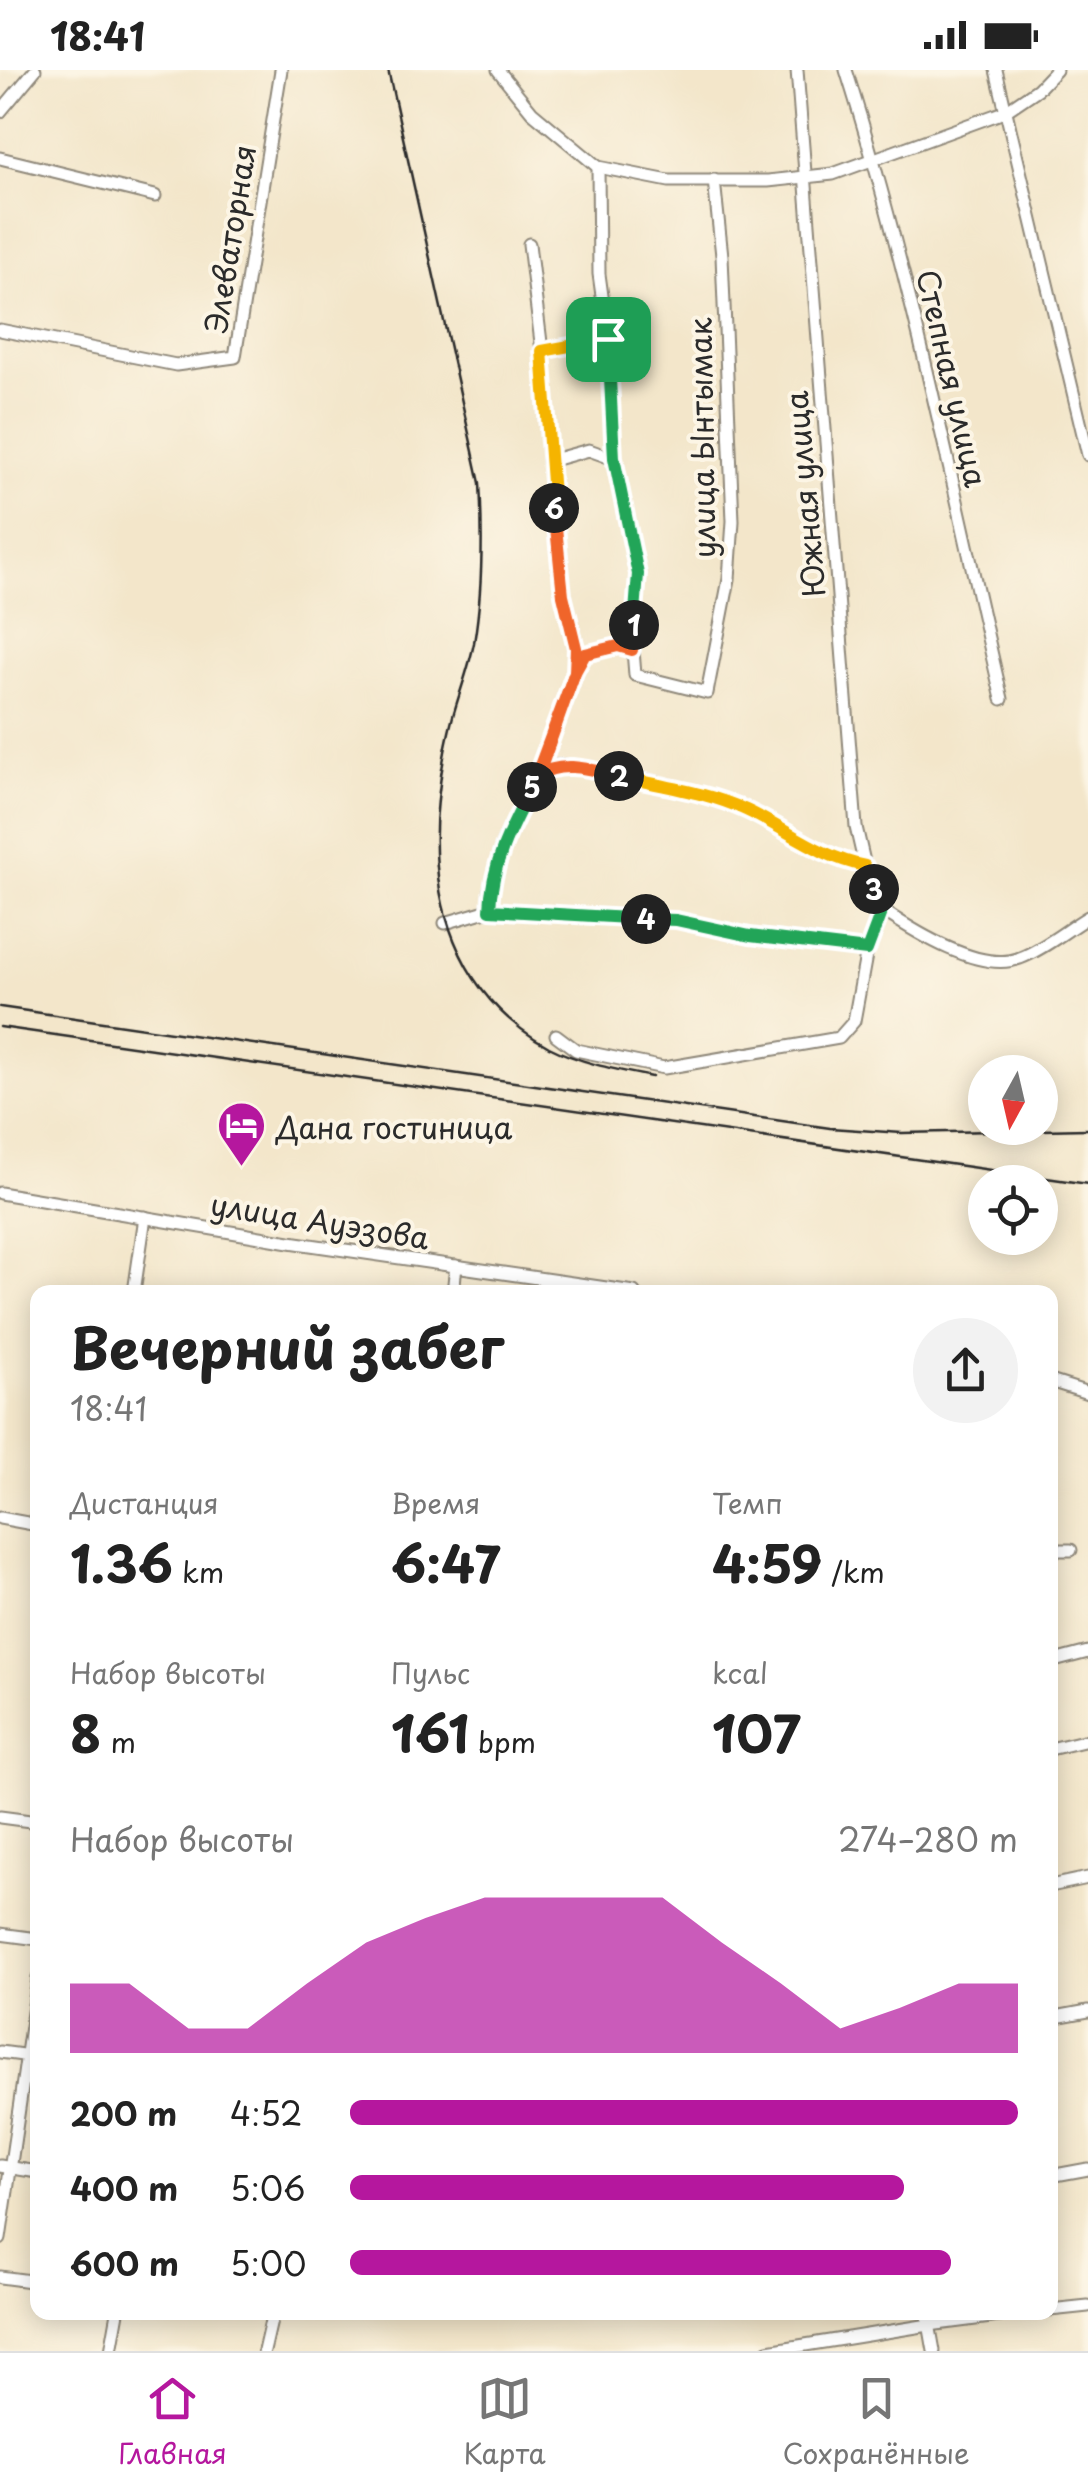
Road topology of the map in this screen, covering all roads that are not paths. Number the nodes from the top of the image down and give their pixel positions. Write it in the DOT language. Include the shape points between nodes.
graph roads {
  1 [pos="35,70"];
  2 [pos="281,70"];
  3 [pos="498,70"];
  4 [pos="797,70"];
  5 [pos="846,70"];
  6 [pos="996,70"];
  7 [pos="1056,70"];
  8 [pos="0,112"];
  9 [pos="1004,112"];
  10 [pos="0,158"];
  11 [pos="875,161"];
  12 [pos="598,167"];
  13 [pos="804,178"];
  14 [pos="714,180"];
  15 [pos="155,196"];
  16 [pos="528,244"];
  17 [pos="0,330"];
  18 [pos="608,339"];
  19 [pos="542,351"];
  20 [pos="1088,455"];
  21 [pos="614,458"];
  22 [pos="549,462"];
  23 [pos="632,650"];
  24 [pos="575,672"];
  25 [pos="1002,699"];
  26 [pos="538,776"];
  27 [pos="865,866"];
  28 [pos="490,910"];
  29 [pos="882,910"];
  30 [pos="1088,917"];
  31 [pos="445,923"];
  32 [pos="867,950"];
  33 [pos="556,1035"];
  34 [pos="0,1193"];
  35 [pos="145,1216"];
  36 [pos="456,1266"];
  37 [pos="135,1285"];
  38 [pos="453,1285"];
  39 [pos="579,1285"];
  40 [pos="1058,1384"];
  41 [pos="1088,1393"];
  42 [pos="0,1518"];
  43 [pos="30,1524"];
  44 [pos="1058,1550"];
  45 [pos="1071,1550"];
  46 [pos="1088,1652"];
  47 [pos="1058,1660"];
  48 [pos="1088,1740"];
  49 [pos="1058,1746"];
  50 [pos="0,1817"];
  51 [pos="30,1821"];
  52 [pos="1088,1878"];
  53 [pos="1058,1884"];
  54 [pos="0,1934"];
  55 [pos="30,1938"];
  56 [pos="1088,2011"];
  57 [pos="1058,2017"];
  58 [pos="0,2052"];
  59 [pos="30,2056"];
  60 [pos="30,2065"];
  61 [pos="6,2167"];
  62 [pos="1088,2170"];
  63 [pos="1058,2175"];
  64 [pos="0,2240"];
  65 [pos="0,2277"];
  66 [pos="30,2281"];
  67 [pos="1088,2306"];
  68 [pos="1058,2309"];
  69 [pos="117,2320"];
  70 [pos="268,2320"];
  71 [pos="923,2320"];
  72 [pos="928,2320"];
  73 [pos="111,2351"];
  74 [pos="264,2351"];
  75 [pos="768,2351"];
  76 [pos="934,2351"];
  1 -- 8 [label="street"];
  2 -- 17 [label="street, Элеваторная" via="235,357 176,365"];
  3 -- 12 [label="street" via="532,112"];
  4 -- 13 [label="street, Южная улица"];
  5 -- 11 [label="street, Степная улица"];
  6 -- 9 [label="street"];
  7 -- 9 [label="street"];
  9 -- 11 [label="street"];
  9 -- 20 [label="street"];
  10 -- 15 [label="street"];
  11 -- 13 [label="street"];
  11 -- 25 [label="street, Степная улица"];
  12 -- 14 [label="street" via="670,181"];
  12 -- 18 [label="street" via="599,274"];
  13 -- 14 [label="street"];
  13 -- 27 [label="street, Южная улица" via="854,807"];
  14 -- 23 [label="street, улица Ынтымак" via="733,521 706,693 634,675"];
  16 -- 19 [label="street"];
  18 -- 19 [label="street"];
  18 -- 21 [label="street"];
  19 -- 22 [label="street"];
  21 -- 22 [label="street" via="590,450"];
  21 -- 23 [label="street" via="638,574"];
  22 -- 24 [label="street"];
  23 -- 24 [label="street" via="618,646 585,654"];
  24 -- 26 [label="street"];
  26 -- 27 [label="street" via="550,767 587,768 745,809 806,845"];
  26 -- 28 [label="street" via="504,841"];
  27 -- 29 [label="street, Южная улица"];
  28 -- 31 [label="street"];
  28 -- 32 [label="street" via="676,920"];
  29 -- 30 [label="street" via="924,937 992,964 1019,959"];
  29 -- 32 [label="street"];
  32 -- 33 [label="street" via="854,1021 838,1038 664,1068 576,1050"];
  34 -- 35 [label="street, улица Ауэзова"];
  35 -- 36 [label="street, улица Ауэзова"];
  35 -- 37 [label="street"];
  36 -- 38 [label="street"];
  36 -- 39 [label="street, улица Ауэзова"];
  40 -- 41 [label="street"];
  42 -- 43 [label="street"];
  44 -- 45 [label="street"];
  46 -- 47 [label="street"];
  48 -- 49 [label="street"];
  50 -- 51 [label="street"];
  52 -- 53 [label="street"];
  54 -- 55 [label="street"];
  56 -- 57 [label="street"];
  58 -- 59 [label="street"];
  60 -- 61 [label="street"];
  61 -- 64 [label="street"];
  62 -- 63 [label="street"];
  65 -- 66 [label="street"];
  67 -- 68 [label="street"];
  69 -- 73 [label="street"];
  70 -- 74 [label="street"];
  71 -- 75 [label="street"];
  72 -- 76 [label="street"];
}
